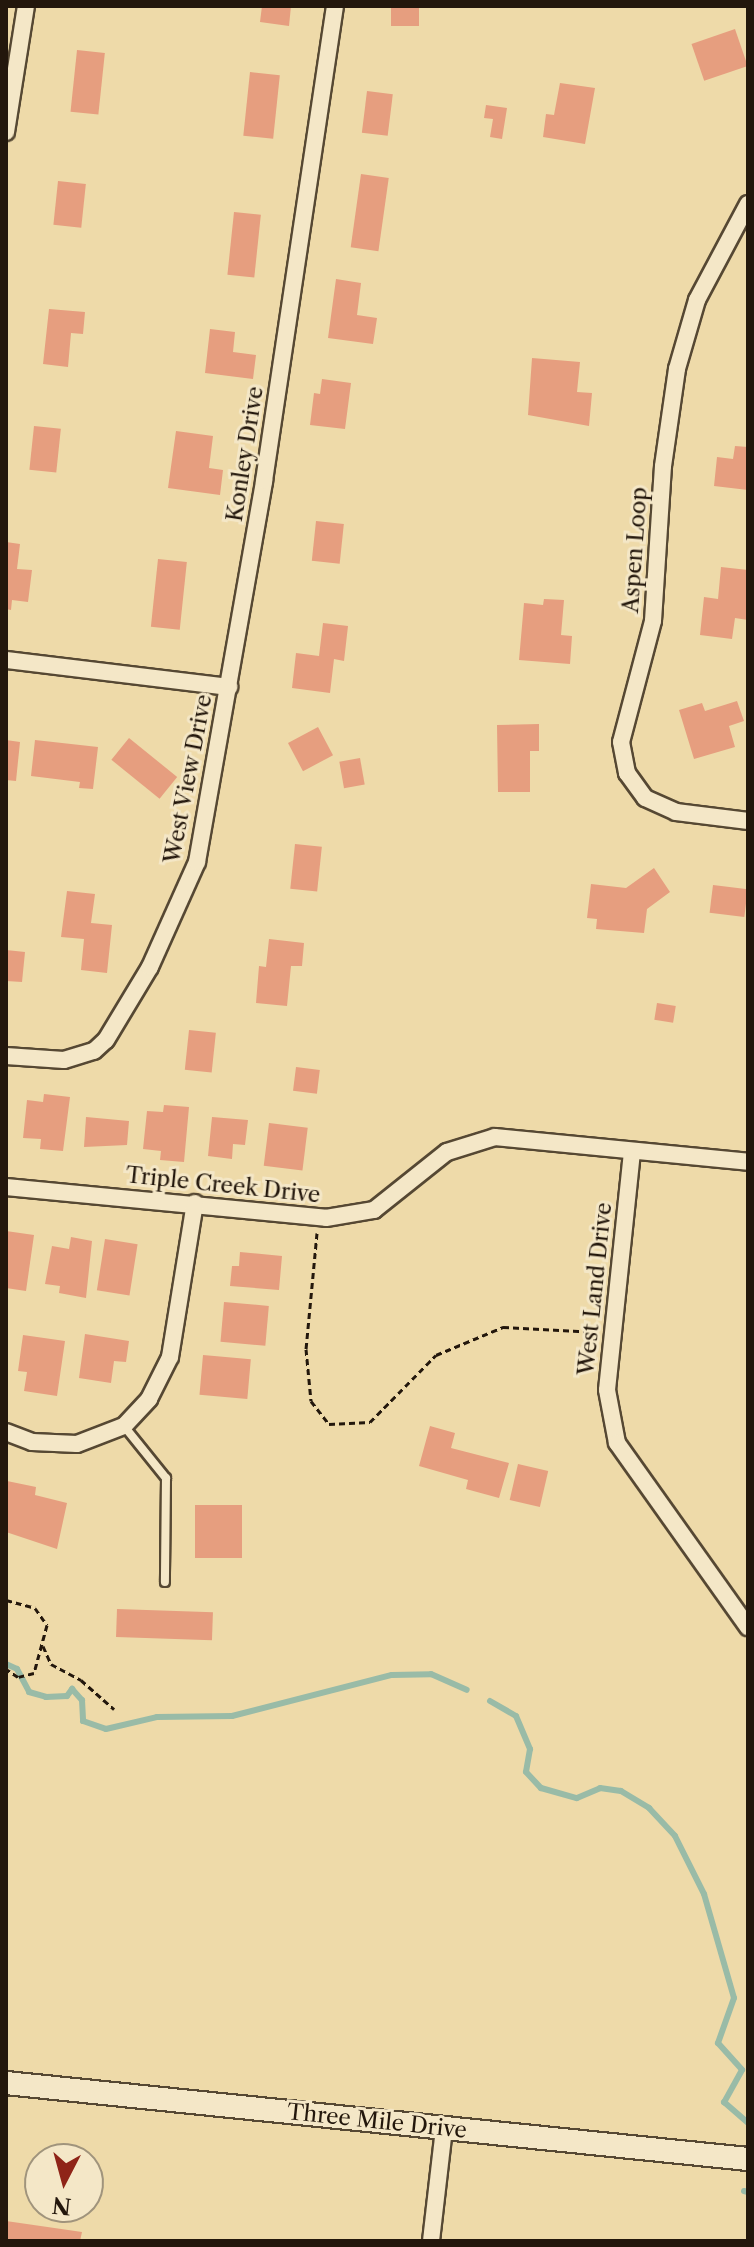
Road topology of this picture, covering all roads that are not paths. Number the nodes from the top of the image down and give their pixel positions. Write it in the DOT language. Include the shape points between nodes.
graph roads {
  1 [pos="26,6"];
  2 [pos="335,6"];
  3 [pos="6,132"];
  4 [pos="748,204"];
  5 [pos="6,660"];
  6 [pos="229,687"];
  7 [pos="748,821"];
  8 [pos="6,1056"];
  9 [pos="632,1152"];
  10 [pos="748,1162"];
  11 [pos="6,1187"];
  12 [pos="195,1203"];
  13 [pos="124,1426"];
  14 [pos="6,1432"];
  15 [pos="165,1582"];
  16 [pos="746,1621"];
  17 [pos="6,2083"];
  18 [pos="444,2128"];
  19 [pos="748,2159"];
  20 [pos="431,2241"];
  1 -- 3 [label="street"];
  2 -- 6 [label="street, Konley Drive"];
  4 -- 7 [label="street, Aspen Loop" via="697,300 677,369 663,466 653,621 621,742 627,773 645,798 676,812"];
  5 -- 6 [label="street"];
  6 -- 8 [label="street, West View Drive" via="197,862 127,1013 106,1040 79,1057 49,1061"];
  9 -- 10 [label="street, Triple Creek Drive"];
  9 -- 12 [label="street, Triple Creek Drive" via="495,1137 447,1152 374,1210 319,1218"];
  9 -- 16 [label="street, West Land Drive" via="607,1390 617,1443"];
  11 -- 12 [label="street, Triple Creek Drive"];
  12 -- 13 [label="street" via="170,1357 149,1399"];
  13 -- 14 [label="street" via="77,1444 32,1442"];
  13 -- 15 [label="lane" via="166,1478"];
  17 -- 18 [label="main road, Three Mile Drive"];
  18 -- 19 [label="main road, Three Mile Drive"];
  18 -- 20 [label="street"];
}
